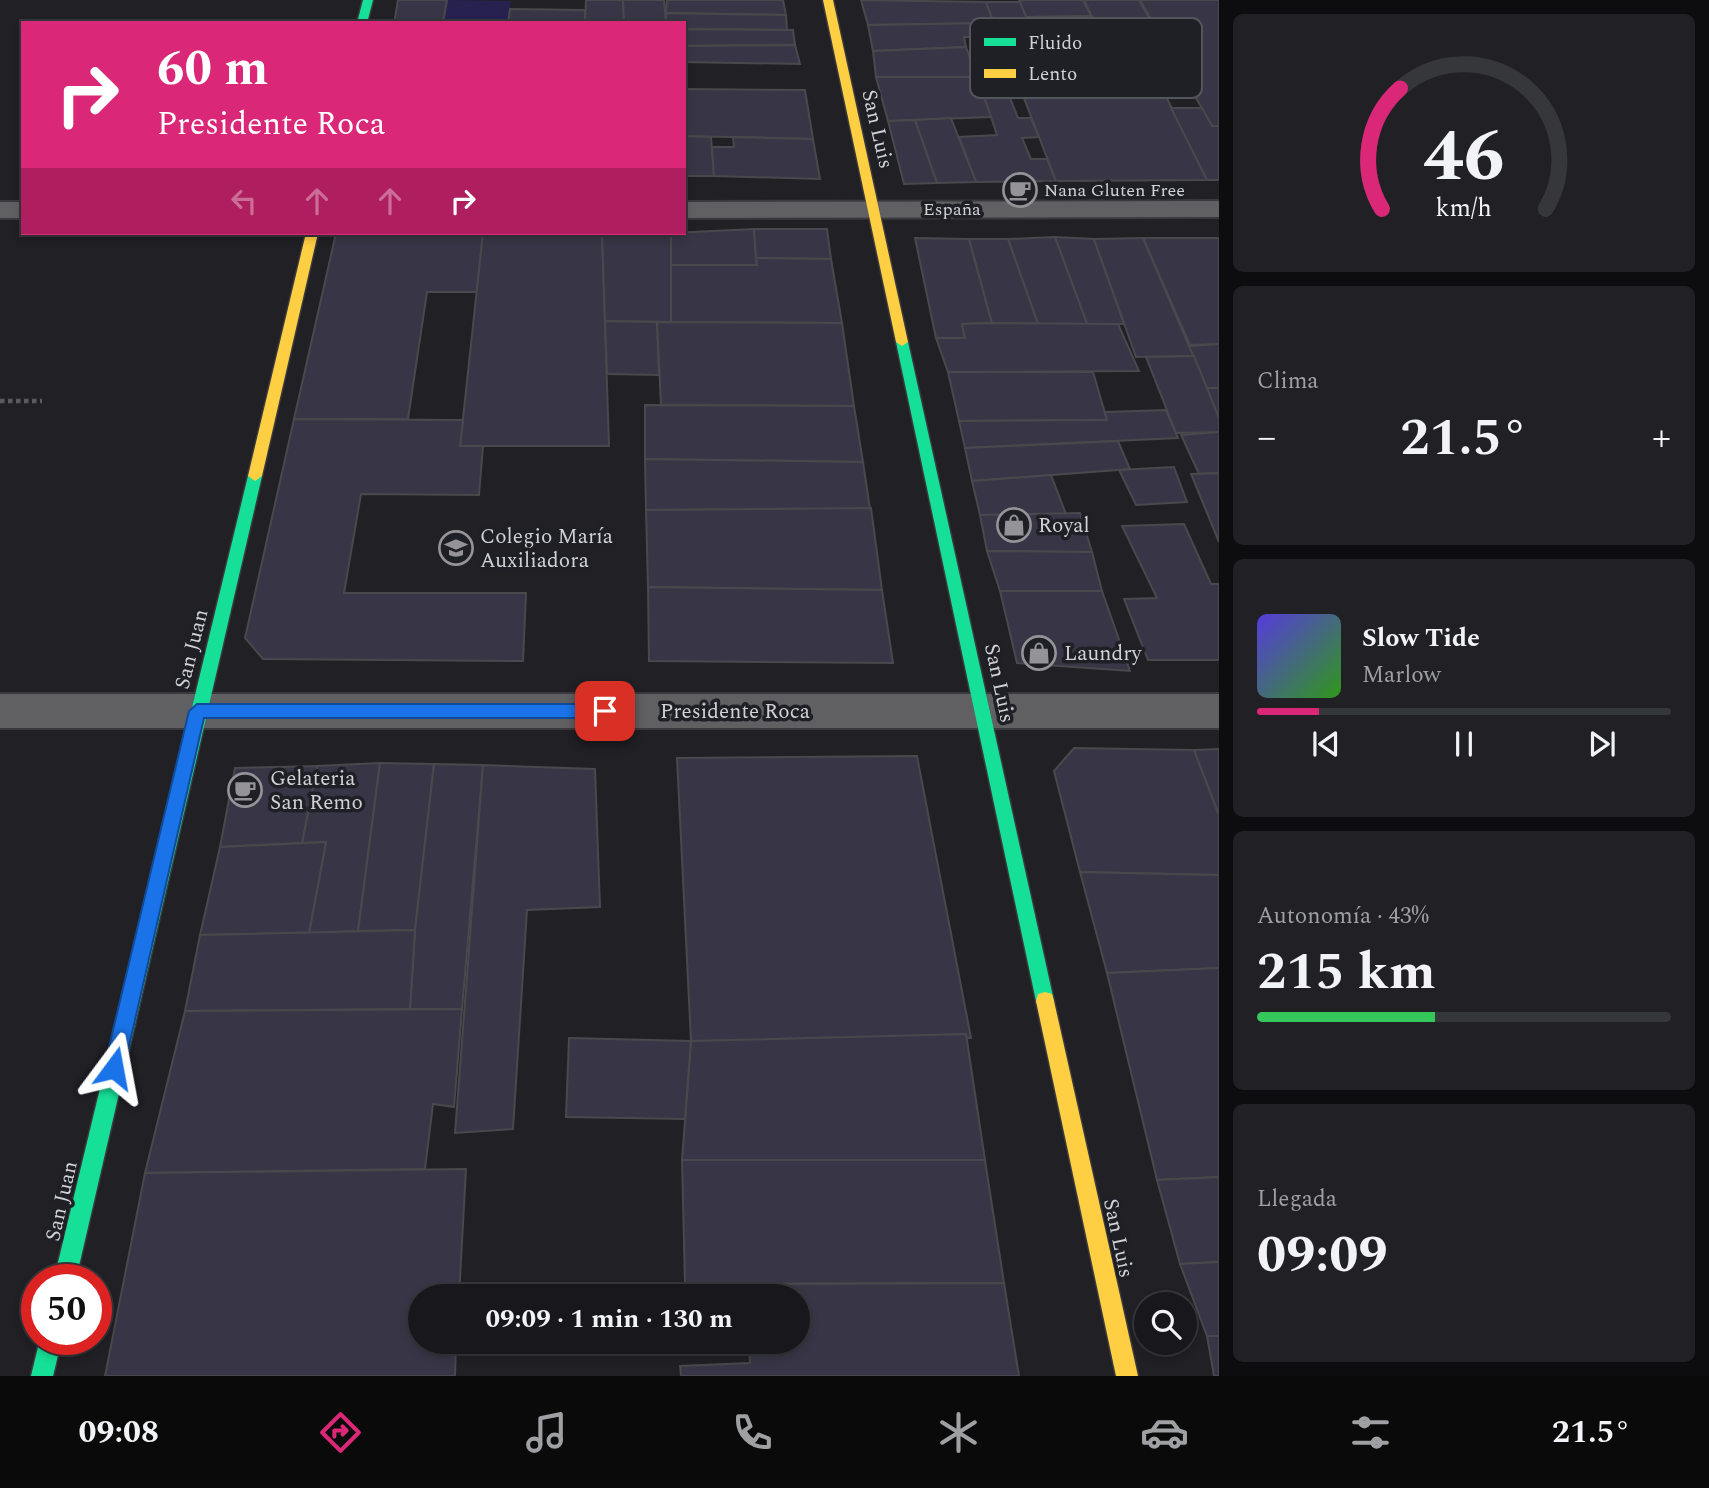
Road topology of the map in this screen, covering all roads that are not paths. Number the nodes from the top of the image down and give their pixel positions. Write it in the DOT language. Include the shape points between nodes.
graph roads {
  1 [pos="368,0"];
  2 [pos="828,0"];
  3 [pos="363,21"];
  4 [pos="874,209"];
  5 [pos="1219,209"];
  6 [pos="0,210"];
  7 [pos="21,210"];
  8 [pos="686,210"];
  9 [pos="312,235"];
  10 [pos="0,711"];
  11 [pos="197,711"];
  12 [pos="985,711"];
  13 [pos="1219,711"];
  14 [pos="68,1264"];
  15 [pos="47,1355"];
  16 [pos="42,1376"];
  17 [pos="1127,1376"];
  1 -- 3 [label="street"];
  2 -- 4 [label="street, San Luis"];
  4 -- 5 [label="street, España"];
  4 -- 8 [label="street, España"];
  4 -- 12 [label="street, San Luis"];
  6 -- 7 [label="street"];
  9 -- 11 [label="street, San Juan"];
  10 -- 11 [label="street, Presidente Roca"];
  11 -- 12 [label="street, Presidente Roca"];
  11 -- 14 [label="street, San Juan"];
  12 -- 13 [label="street, Presidente Roca"];
  12 -- 17 [label="street, San Luis"];
  15 -- 16 [label="street"];
}
